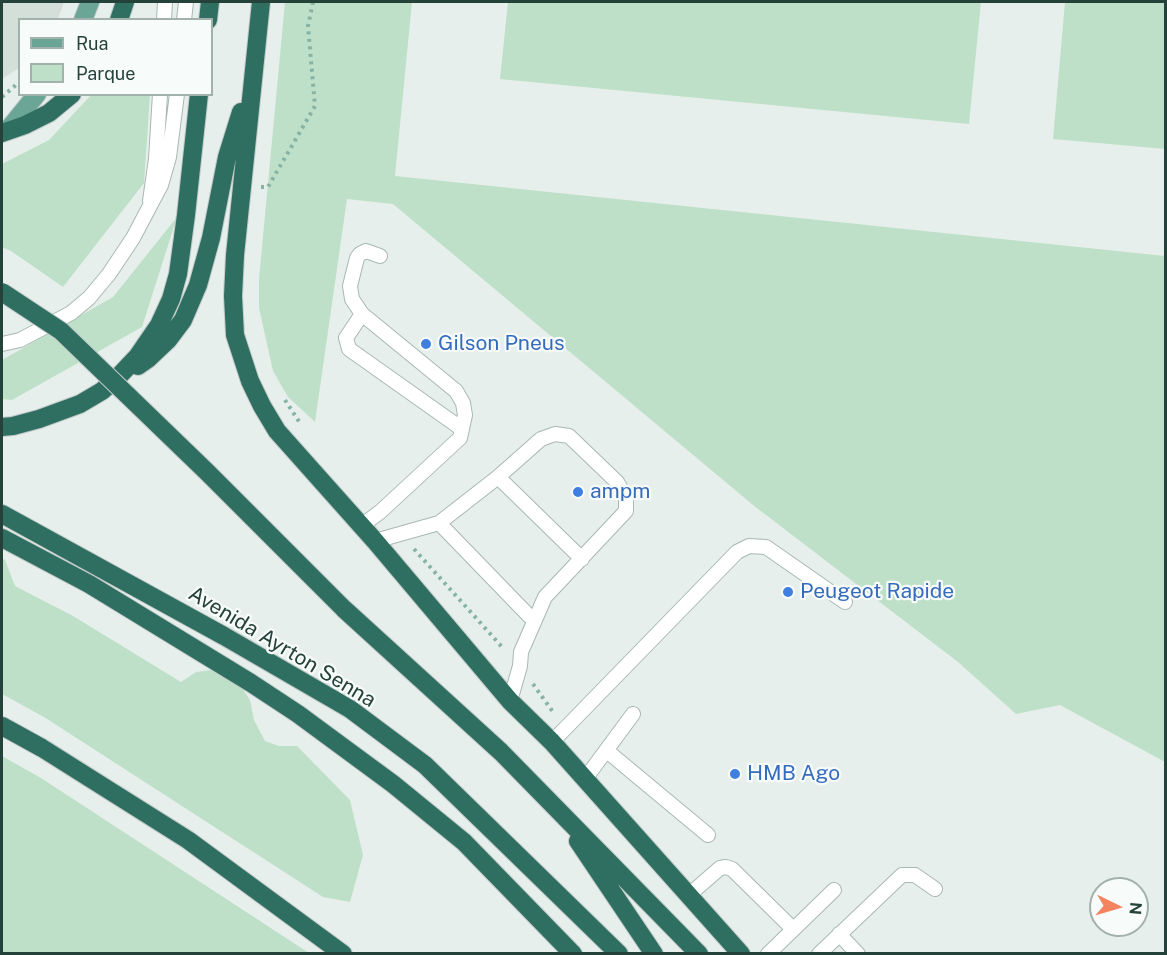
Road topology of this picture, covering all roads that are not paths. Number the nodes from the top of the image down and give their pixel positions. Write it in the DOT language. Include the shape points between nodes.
graph roads {
  1 [pos="90,2"];
  2 [pos="125,2"];
  3 [pos="165,2"];
  4 [pos="186,2"];
  5 [pos="210,2"];
  6 [pos="261,2"];
  7 [pos="84,18"];
  8 [pos="120,18"];
  9 [pos="164,18"];
  10 [pos="184,18"];
  11 [pos="208,18"];
  12 [pos="254,69"];
  13 [pos="35,96"];
  14 [pos="70,96"];
  15 [pos="160,96"];
  16 [pos="177,96"];
  17 [pos="199,96"];
  18 [pos="4,132"];
  19 [pos="148,212"];
  20 [pos="380,256"];
  21 [pos="2,292"];
  22 [pos="362,314"];
  23 [pos="2,344"];
  24 [pos="118,377"];
  25 [pos="2,427"];
  26 [pos="462,429"];
  27 [pos="498,477"];
  28 [pos="2,514"];
  29 [pos="440,523"];
  30 [pos="361,526"];
  31 [pos="2,538"];
  32 [pos="375,541"];
  33 [pos="582,559"];
  34 [pos="845,602"];
  35 [pos="534,621"];
  36 [pos="510,700"];
  37 [pos="633,714"];
  38 [pos="2,726"];
  39 [pos="552,742"];
  40 [pos="607,751"];
  41 [pos="585,779"];
  42 [pos="551,801"];
  43 [pos="708,835"];
  44 [pos="935,889"];
  45 [pos="834,890"];
  46 [pos="688,895"];
  47 [pos="793,929"];
  48 [pos="839,934"];
  49 [pos="343,954"];
  50 [pos="573,954"];
  51 [pos="619,954"];
  52 [pos="654,954"];
  53 [pos="699,954"];
  54 [pos="741,954"];
  55 [pos="768,954"];
  56 [pos="819,954"];
  57 [pos="858,954"];
  1 -- 7 [label="main road"];
  2 -- 8 [label="highway"];
  3 -- 9 [label="lane"];
  4 -- 10 [label="lane"];
  5 -- 11 [label="highway"];
  6 -- 12 [label="highway"];
  12 -- 24 [label="highway" via="227,157 198,285 187,311 168,340 148,359"];
  12 -- 30 [label="highway" via="235,255 235,335 250,381 277,431"];
  13 -- 18 [label="main road"];
  14 -- 18 [label="highway" via="49,113"];
  15 -- 19 [label="lane"];
  16 -- 19 [label="lane" via="169,157"];
  17 -- 24 [label="highway" via="178,274 171,299 159,325"];
  19 -- 23 [label="lane" via="89,298 71,313 20,340"];
  20 -- 22 [label="lane" via="366,251 357,258 350,286 352,299"];
  21 -- 42 [label="highway, bridge" via="61,331 344,609"];
  22 -- 26 [label="lane" via="456,391 465,415"];
  22 -- 26 [label="lane" via="346,338 350,349"];
  24 -- 25 [label="highway" via="80,404"];
  26 -- 30 [label="lane" via="460,438"];
  27 -- 29 [label="lane"];
  27 -- 33 [label="lane"];
  27 -- 33 [label="lane" via="541,439 555,434 568,436 617,482 626,498 626,511"];
  28 -- 51 [label="highway, Avenida Ayrton Senna" via="350,710 425,765"];
  29 -- 32 [label="lane"];
  29 -- 35 [label="lane"];
  30 -- 32 [label="highway"];
  31 -- 50 [label="highway" via="89,584 298,714 464,842"];
  32 -- 36 [label="highway"];
  33 -- 35 [label="lane" via="545,597"];
  34 -- 39 [label="lane" via="766,547 749,546 737,552"];
  35 -- 36 [label="lane" via="521,652"];
  36 -- 39 [label="highway"];
  37 -- 40 [label="lane"];
  38 -- 49 [label="highway" via="188,840"];
  39 -- 41 [label="highway"];
  40 -- 41 [label="lane"];
  40 -- 43 [label="lane"];
  41 -- 46 [label="highway"];
  42 -- 52 [label="highway"];
  42 -- 53 [label="highway"];
  44 -- 48 [label="lane" via="915,875 902,875"];
  45 -- 47 [label="lane"];
  46 -- 47 [label="lane" via="726,867"];
  46 -- 54 [label="highway"];
  47 -- 55 [label="lane"];
  48 -- 56 [label="lane"];
  48 -- 57 [label="lane"];
}
